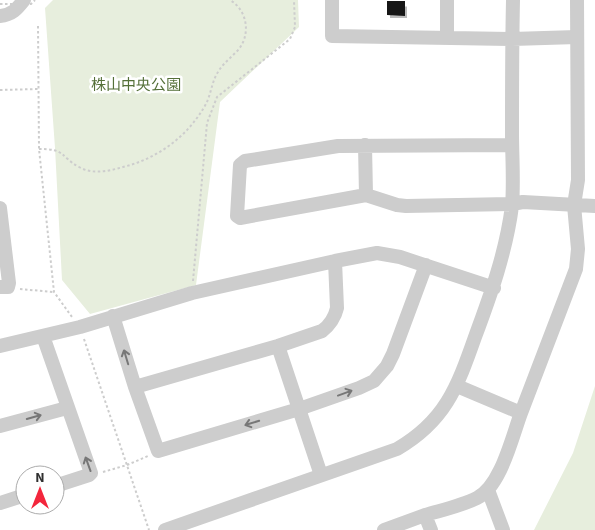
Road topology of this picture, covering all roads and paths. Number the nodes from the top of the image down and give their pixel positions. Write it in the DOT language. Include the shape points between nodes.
graph roads {
  1 [pos="24,0"];
  2 [pos="35,0"];
  3 [pos="230,0"];
  4 [pos="294,0"];
  5 [pos="332,0"];
  6 [pos="446,0"];
  7 [pos="513,0"];
  8 [pos="577,0"];
  9 [pos="0,4"];
  10 [pos="0,16"];
  11 [pos="38,26"];
  12 [pos="577,37"];
  13 [pos="447,38"];
  14 [pos="512,39"];
  15 [pos="39,89"];
  16 [pos="0,90"];
  17 [pos="365,145"];
  18 [pos="512,145"];
  19 [pos="39,149"];
  20 [pos="366,195"];
  21 [pos="512,204"];
  22 [pos="574,205"];
  23 [pos="595,206"];
  24 [pos="0,208"];
  25 [pos="1,223"];
  26 [pos="334,261"];
  27 [pos="426,265"];
  28 [pos="4,287"];
  29 [pos="494,288"];
  30 [pos="54,292"];
  31 [pos="192,293"];
  32 [pos="113,316"];
  33 [pos="80,327"];
  34 [pos="43,336"];
  35 [pos="0,346"];
  36 [pos="278,346"];
  37 [pos="457,386"];
  38 [pos="135,387"];
  39 [pos="67,408"];
  40 [pos="299,409"];
  41 [pos="521,413"];
  42 [pos="0,426"];
  43 [pos="158,451"];
  44 [pos="127,465"];
  45 [pos="91,473"];
  46 [pos="321,475"];
  47 [pos="65,483"];
  48 [pos="488,490"];
  49 [pos="15,499"];
  50 [pos="0,503"];
  51 [pos="425,515"];
  52 [pos="149,530"];
  53 [pos="165,530"];
  54 [pos="384,530"];
  55 [pos="431,530"];
  56 [pos="503,530"];
  1 -- 10 [label="street" via="16,10"];
  2 -- 9 [label="path, bridge" via="31,4"];
  3 -- 19 [label="path" via="243,12 245,38 217,73 196,119 172,144 142,162 106,172 80,168 62,152"];
  4 -- 31 [label="path" via="295,27 290,39 217,97 207,123"];
  5 -- 13 [label="street" via="332,36"];
  6 -- 13 [label="street"];
  7 -- 14 [label="street"];
  8 -- 12 [label="street"];
  11 -- 15 [label="path"];
  12 -- 14 [label="street"];
  12 -- 22 [label="street" via="578,180"];
  13 -- 14 [label="street"];
  14 -- 18 [label="street"];
  15 -- 16 [label="path"];
  15 -- 19 [label="path"];
  17 -- 18 [label="street"];
  17 -- 20 [label="street"];
  17 -- 20 [label="street" via="338,146 245,162 240,165 237,216"];
  18 -- 21 [label="street"];
  19 -- 30 [label="path"];
  20 -- 21 [label="street" via="406,206"];
  21 -- 22 [label="street"];
  21 -- 29 [label="street"];
  22 -- 23 [label="street"];
  22 -- 41 [label="street" via="576,269"];
  24 -- 25 [label="street"];
  25 -- 28 [label="street" via="10,283"];
  26 -- 27 [label="street" via="384,253"];
  26 -- 31 [label="street"];
  26 -- 36 [label="street" via="336,314 322,331"];
  27 -- 29 [label="street"];
  40 -- 27 [label="street, one-way" via="374,381 393,354"];
  28 -- 30 [label="path"];
  29 -- 37 [label="street"];
  30 -- 33 [label="path"];
  31 -- 32 [label="street"];
  32 -- 33 [label="street"];
  38 -- 32 [label="street, one-way"];
  33 -- 34 [label="street"];
  33 -- 44 [label="path"];
  34 -- 35 [label="street"];
  34 -- 39 [label="street"];
  36 -- 38 [label="street"];
  36 -- 40 [label="street"];
  37 -- 41 [label="street"];
  37 -- 46 [label="street" via="430,425 406,444"];
  38 -- 43 [label="street"];
  42 -- 39 [label="street, one-way"];
  45 -- 39 [label="street, one-way"];
  40 -- 43 [label="street, one-way"];
  40 -- 46 [label="street"];
  41 -- 48 [label="street" via="498,475"];
  43 -- 44 [label="path"];
  44 -- 45 [label="path"];
  44 -- 52 [label="path"];
  45 -- 47 [label="street"];
  46 -- 53 [label="street"];
  48 -- 51 [label="street" via="478,498"];
  48 -- 56 [label="street"];
  49 -- 50 [label="street"];
  51 -- 54 [label="street"];
  51 -- 55 [label="street"];
}
